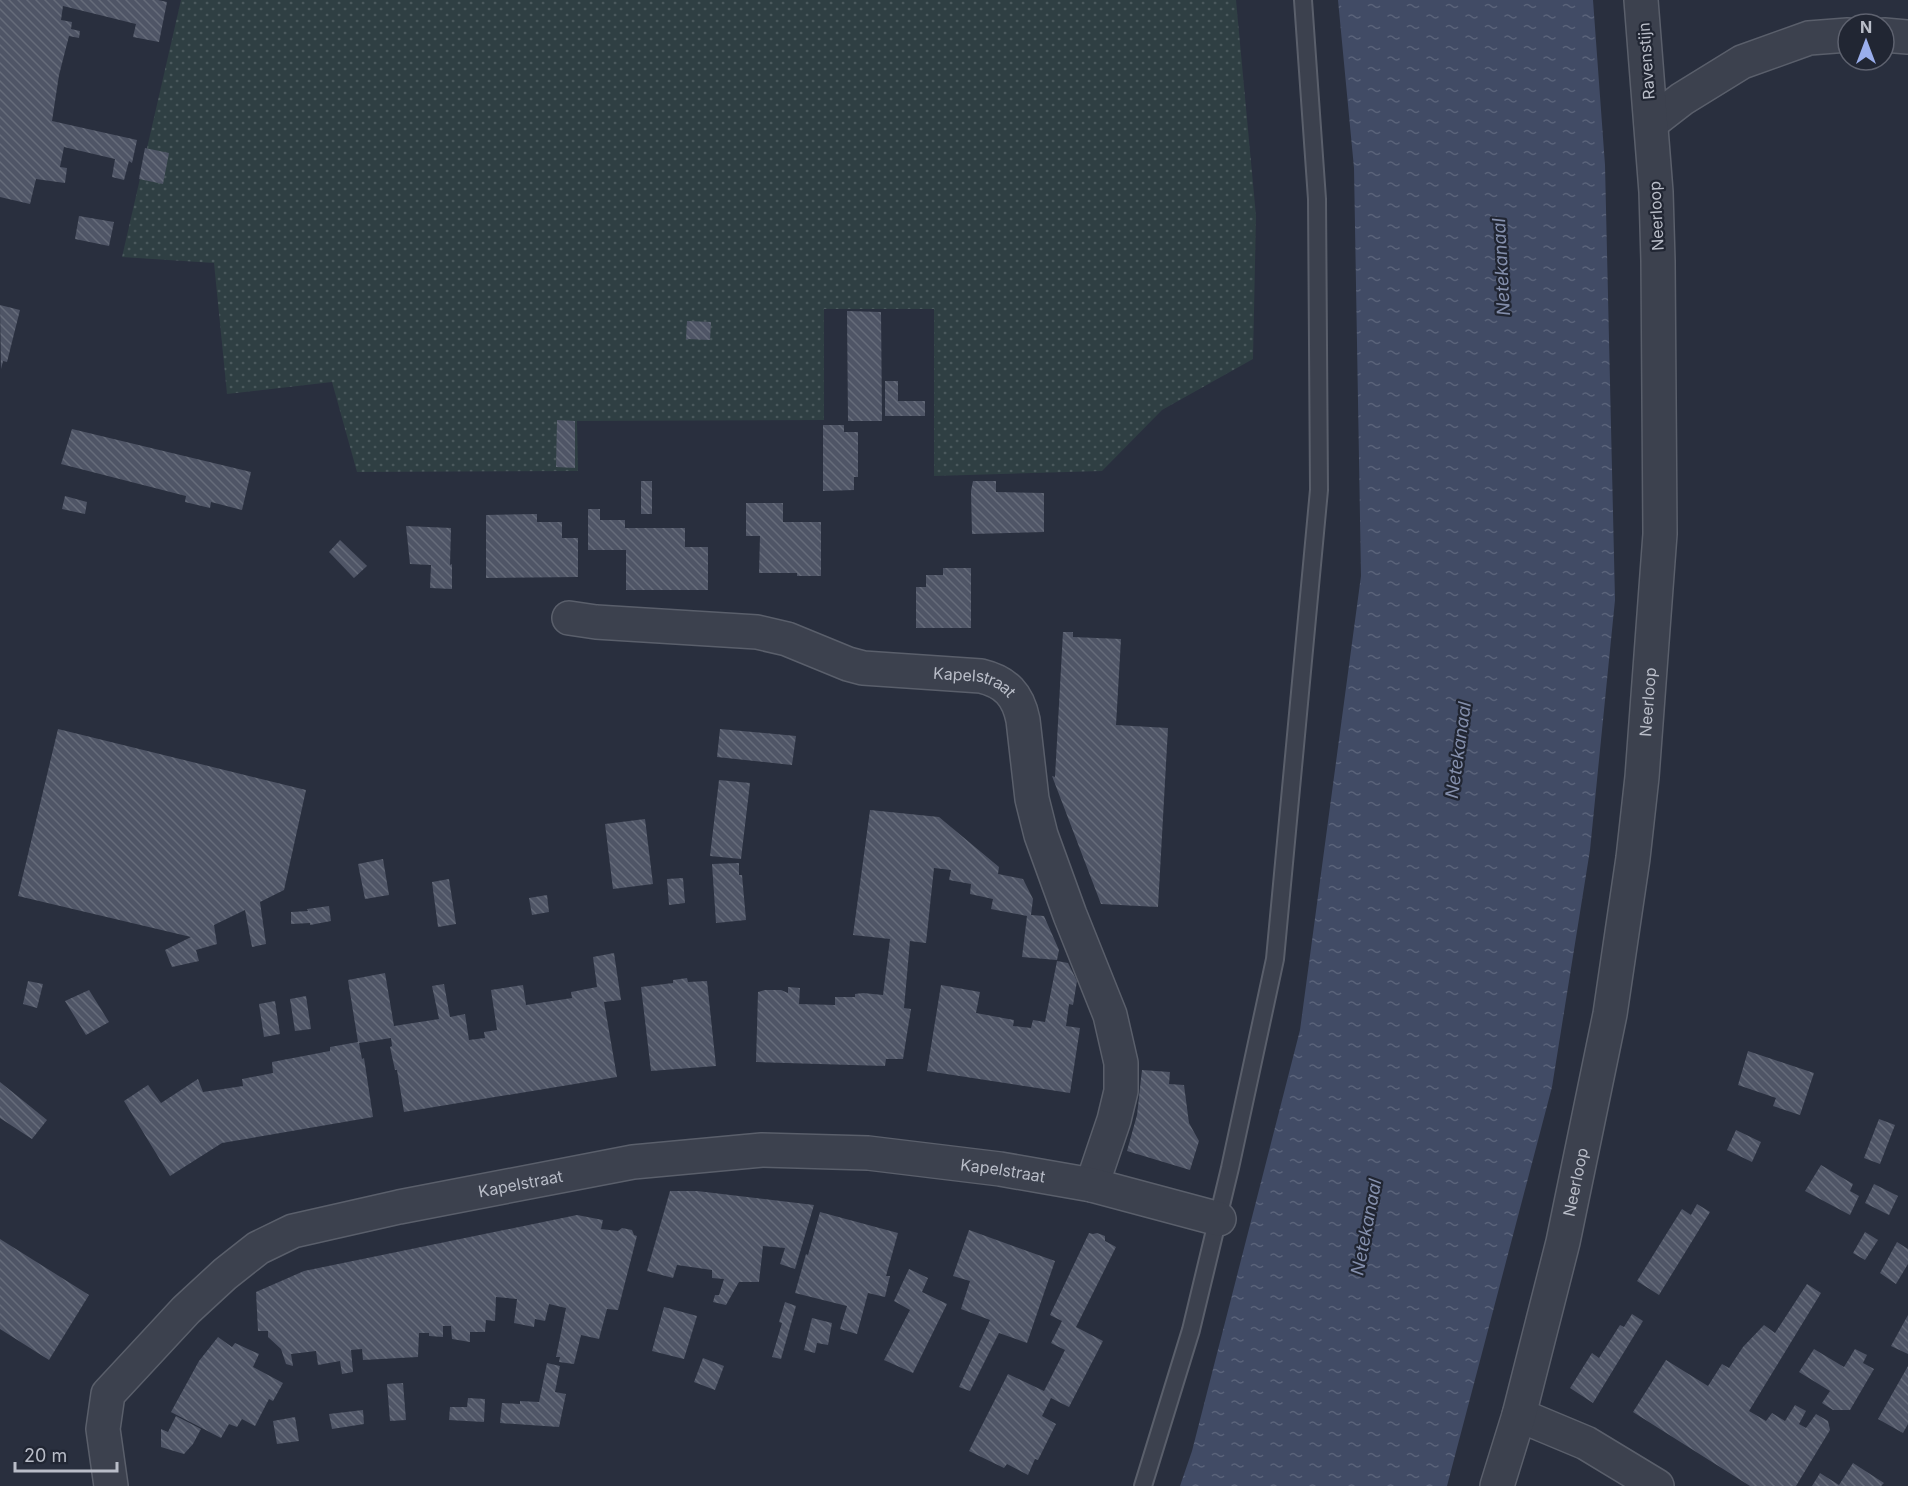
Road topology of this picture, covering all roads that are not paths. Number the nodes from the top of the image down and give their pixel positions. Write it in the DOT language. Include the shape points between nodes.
graph roads {
  1 [pos="1303,0"];
  2 [pos="1641,0"];
  3 [pos="1836,36"];
  4 [pos="1651,123"];
  5 [pos="569,618"];
  6 [pos="1092,1185"];
  7 [pos="1219,1219"];
  8 [pos="1518,1415"];
  9 [pos="111,1486"];
  10 [pos="1143,1486"];
  11 [pos="1497,1486"];
  12 [pos="1657,1486"];
  1 -- 7 [label="lane" via="1317,199 1319,490 1275,958"];
  2 -- 4 [label="street, Ravenstijn"];
  3 -- 4 [label="street" via="1809,38 1742,62"];
  4 -- 8 [label="street, Neerloop" via="1658,261 1660,534 1642,777 1610,1014 1563,1242"];
  5 -- 6 [label="street, Kapelstraat" via="757,632 787,639 863,668 995,679 1016,697 1041,835 1110,1015 1121,1063 1121,1091"];
  6 -- 7 [label="street, Kapelstraat"];
  6 -- 9 [label="street, Kapelstraat" via="868,1153 762,1150 633,1161 293,1231 258,1248 225,1274 108,1394 103,1430"];
  7 -- 10 [label="lane" via="1191,1330"];
  8 -- 11 [label="street, Neerloop"];
  8 -- 12 [label="street" via="1586,1443"];
}
